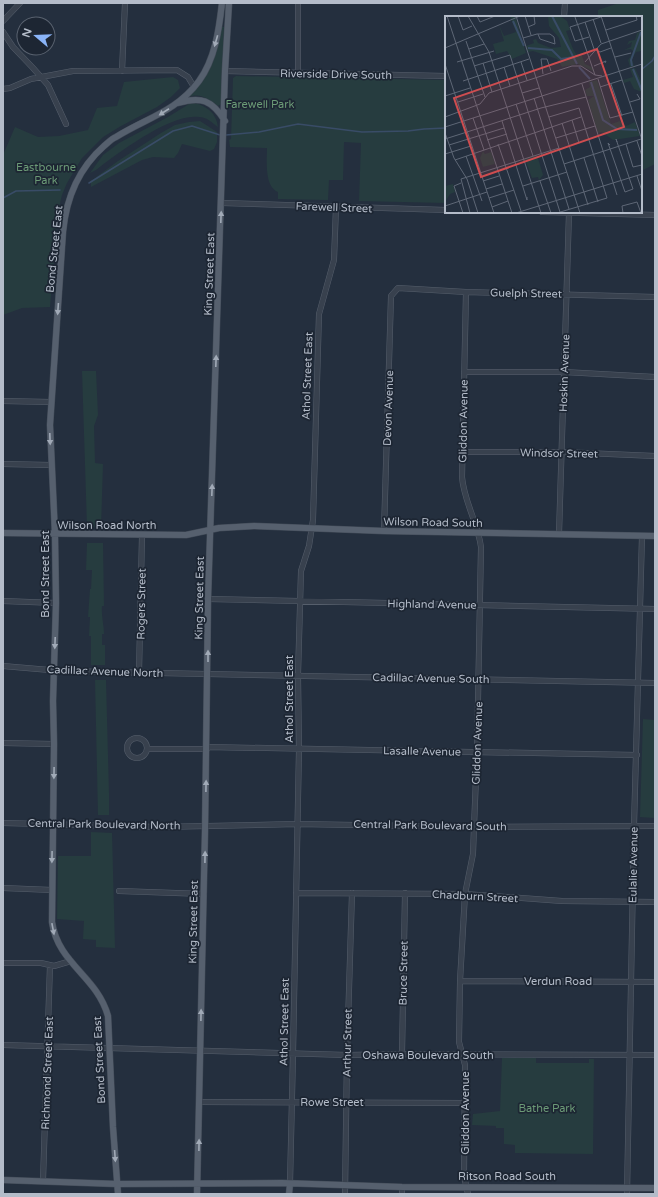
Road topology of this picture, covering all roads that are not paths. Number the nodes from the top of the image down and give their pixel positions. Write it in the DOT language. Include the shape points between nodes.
graph roads {
  1 [pos="20,3"];
  2 [pos="125,3"];
  3 [pos="222,3"];
  4 [pos="229,3"];
  5 [pos="298,3"];
  6 [pos="565,3"];
  7 [pos="564,16"];
  8 [pos="3,21"];
  9 [pos="3,32"];
  10 [pos="122,71"];
  11 [pos="225,72"];
  12 [pos="298,73"];
  13 [pos="445,76"];
  14 [pos="41,78"];
  15 [pos="194,87"];
  16 [pos="3,89"];
  17 [pos="177,104"];
  18 [pos="66,124"];
  19 [pos="225,124"];
  20 [pos="222,203"];
  21 [pos="336,207"];
  22 [pos="445,210"];
  23 [pos="569,213"];
  24 [pos="655,215"];
  25 [pos="398,288"];
  26 [pos="466,292"];
  27 [pos="566,294"];
  28 [pos="655,297"];
  29 [pos="464,372"];
  30 [pos="564,372"];
  31 [pos="655,377"];
  32 [pos="3,401"];
  33 [pos="51,402"];
  34 [pos="463,452"];
  35 [pos="562,452"];
  36 [pos="655,456"];
  37 [pos="3,464"];
  38 [pos="51,465"];
  39 [pos="312,528"];
  40 [pos="210,529"];
  41 [pos="384,531"];
  42 [pos="3,533"];
  43 [pos="478,533"];
  44 [pos="55,534"];
  45 [pos="559,534"];
  46 [pos="142,535"];
  47 [pos="642,536"];
  48 [pos="655,536"];
  49 [pos="208,599"];
  50 [pos="3,601"];
  51 [pos="300,601"];
  52 [pos="56,602"];
  53 [pos="480,606"];
  54 [pos="640,609"];
  55 [pos="655,609"];
  56 [pos="3,666"];
  57 [pos="54,670"];
  58 [pos="139,673"];
  59 [pos="208,674"];
  60 [pos="298,675"];
  61 [pos="479,679"];
  62 [pos="638,682"];
  63 [pos="655,682"];
  64 [pos="3,743"];
  65 [pos="54,744"];
  66 [pos="148,748"];
  67 [pos="207,748"];
  68 [pos="299,749"];
  69 [pos="477,752"];
  70 [pos="637,755"];
  71 [pos="3,823"];
  72 [pos="52,824"];
  73 [pos="296,824"];
  74 [pos="206,825"];
  75 [pos="634,826"];
  76 [pos="655,826"];
  77 [pos="474,827"];
  78 [pos="3,888"];
  79 [pos="52,890"];
  80 [pos="119,891"];
  81 [pos="296,893"];
  82 [pos="352,893"];
  83 [pos="405,893"];
  84 [pos="204,894"];
  85 [pos="465,894"];
  86 [pos="632,902"];
  87 [pos="655,902"];
  88 [pos="71,961"];
  89 [pos="3,963"];
  90 [pos="50,965"];
  91 [pos="460,981"];
  92 [pos="630,982"];
  93 [pos="655,982"];
  94 [pos="3,1045"];
  95 [pos="47,1046"];
  96 [pos="110,1048"];
  97 [pos="201,1051"];
  98 [pos="294,1054"];
  99 [pos="402,1054"];
  100 [pos="462,1054"];
  101 [pos="629,1054"];
  102 [pos="347,1055"];
  103 [pos="655,1055"];
  104 [pos="200,1102"];
  105 [pos="291,1102"];
  106 [pos="346,1102"];
  107 [pos="465,1103"];
  108 [pos="3,1180"];
  109 [pos="43,1182"];
  110 [pos="117,1184"];
  111 [pos="198,1184"];
  112 [pos="290,1184"];
  113 [pos="345,1185"];
  114 [pos="402,1186"];
  115 [pos="466,1186"];
  116 [pos="627,1187"];
  117 [pos="655,1188"];
  118 [pos="118,1194"];
  119 [pos="197,1194"];
  120 [pos="289,1194"];
  121 [pos="345,1194"];
  122 [pos="402,1194"];
  123 [pos="468,1194"];
  124 [pos="627,1194"];
  1 -- 8 [label="street"];
  2 -- 10 [label="street"];
  3 -- 15 [label="main road, Bond Street East, one-way" via="215,46 203,74"];
  4 -- 11 [label="main road, King Street East"];
  5 -- 12 [label="street"];
  6 -- 7 [label="street"];
  9 -- 14 [label="street"];
  10 -- 14 [label="street" via="73,71"];
  10 -- 15 [label="street" via="177,70 188,77"];
  11 -- 12 [label="street, Riverside Drive South"];
  11 -- 19 [label="main road, King Street East"];
  12 -- 13 [label="street, Riverside Drive South"];
  14 -- 16 [label="street"];
  14 -- 18 [label="street" via="48,86"];
  15 -- 17 [label="main road, Bond Street East"];
  17 -- 19 [label="main road" via="190,99 208,102 217,109"];
  17 -- 33 [label="main road, Bond Street East, one-way" via="114,137 87,163 73,188 65,216"];
  19 -- 20 [label="main road, King Street East"];
  20 -- 21 [label="street, Farewell Street"];
  40 -- 20 [label="main road, King Street East, one-way"];
  21 -- 22 [label="street, Farewell Street"];
  21 -- 39 [label="street, Athol Street East" via="334,260 319,314"];
  23 -- 24 [label="street"];
  23 -- 27 [label="street, Hoskin Avenue"];
  25 -- 26 [label="street, Guelph Street"];
  25 -- 41 [label="street, Devon Avenue" via="391,296"];
  26 -- 27 [label="street, Guelph Street"];
  26 -- 29 [label="street, Gliddon Avenue"];
  27 -- 28 [label="street, Guelph Street"];
  27 -- 30 [label="street, Hoskin Avenue"];
  29 -- 30 [label="street"];
  29 -- 34 [label="street, Gliddon Avenue"];
  30 -- 31 [label="street"];
  30 -- 35 [label="street, Hoskin Avenue"];
  32 -- 33 [label="street"];
  33 -- 38 [label="main road, Bond Street East, one-way"];
  34 -- 35 [label="street, Windsor Street"];
  34 -- 43 [label="street, Gliddon Avenue" via="463,487"];
  35 -- 36 [label="street, Windsor Street"];
  35 -- 45 [label="street, Hoskin Avenue"];
  37 -- 38 [label="street"];
  38 -- 44 [label="main road, Bond Street East"];
  39 -- 40 [label="main road, Wilson Road South" via="247,526"];
  39 -- 41 [label="main road, Wilson Road South"];
  39 -- 51 [label="street, Athol Street East" via="302,564"];
  40 -- 46 [label="main road, Wilson Road North" via="186,535"];
  40 -- 49 [label="main road, King Street East"];
  41 -- 43 [label="main road, Wilson Road South"];
  42 -- 44 [label="main road, Wilson Road North"];
  43 -- 45 [label="main road, Wilson Road South"];
  43 -- 53 [label="street, Gliddon Avenue" via="481,547"];
  44 -- 46 [label="main road, Wilson Road North"];
  44 -- 52 [label="main road, Bond Street East"];
  45 -- 47 [label="main road, Wilson Road South"];
  46 -- 58 [label="street, Rogers Street"];
  47 -- 48 [label="main road, Wilson Road South"];
  47 -- 54 [label="street, Eulalie Avenue"];
  49 -- 51 [label="street, Highland Avenue"];
  59 -- 49 [label="main road, King Street East, one-way"];
  50 -- 52 [label="street"];
  51 -- 53 [label="street, Highland Avenue"];
  51 -- 60 [label="street, Athol Street East"];
  52 -- 57 [label="main road, Bond Street East, one-way"];
  53 -- 54 [label="street, Highland Avenue"];
  53 -- 61 [label="street, Gliddon Avenue"];
  54 -- 55 [label="street, Highland Avenue"];
  54 -- 62 [label="street, Eulalie Avenue"];
  56 -- 57 [label="street, Cadillac Avenue North"];
  57 -- 58 [label="street, Cadillac Avenue North"];
  57 -- 65 [label="main road, Bond Street East"];
  58 -- 59 [label="street, Cadillac Avenue North"];
  59 -- 60 [label="street, Cadillac Avenue South"];
  59 -- 67 [label="main road, King Street East"];
  60 -- 61 [label="street, Cadillac Avenue South"];
  60 -- 68 [label="street, Athol Street East"];
  61 -- 62 [label="street, Cadillac Avenue South"];
  61 -- 69 [label="street, Gliddon Avenue"];
  62 -- 63 [label="street, Cadillac Avenue South"];
  62 -- 70 [label="street, Eulalie Avenue"];
  64 -- 65 [label="street"];
  65 -- 72 [label="main road, Bond Street East, one-way"];
  66 -- 66 [label="street" via="143,740 136,738 129,742 127,747 130,755 135,758 145,754"];
  66 -- 67 [label="street, Lasalle Avenue"];
  67 -- 68 [label="street, Lasalle Avenue"];
  74 -- 67 [label="main road, King Street East, one-way"];
  68 -- 69 [label="street, Lasalle Avenue"];
  68 -- 73 [label="street, Athol Street East"];
  69 -- 70 [label="street, Lasalle Avenue"];
  69 -- 77 [label="street, Gliddon Avenue"];
  70 -- 75 [label="street, Eulalie Avenue"];
  71 -- 72 [label="street, Central Park Boulevard North"];
  72 -- 74 [label="street, Central Park Boulevard North" via="159,827"];
  72 -- 79 [label="main road, Bond Street East, one-way"];
  73 -- 74 [label="street, Central Park Boulevard South"];
  73 -- 77 [label="street, Central Park Boulevard South"];
  73 -- 81 [label="street, Athol Street East"];
  84 -- 74 [label="main road, King Street East, one-way"];
  75 -- 76 [label="street, Central Park Boulevard South"];
  75 -- 77 [label="street, Central Park Boulevard South"];
  75 -- 86 [label="street, Eulalie Avenue"];
  77 -- 85 [label="street, Gliddon Avenue" via="473,854"];
  78 -- 79 [label="street"];
  79 -- 88 [label="main road, Bond Street East, one-way" via="53,930 58,944"];
  80 -- 84 [label="street"];
  81 -- 82 [label="street, Chadburn Street"];
  81 -- 98 [label="street, Athol Street East"];
  82 -- 83 [label="street, Chadburn Street"];
  82 -- 102 [label="street, Arthur Street"];
  83 -- 85 [label="street, Chadburn Street"];
  83 -- 99 [label="street, Bruce Street"];
  97 -- 84 [label="main road, King Street East, one-way"];
  85 -- 86 [label="street, Chadburn Street" via="562,901"];
  85 -- 91 [label="street, Gliddon Avenue"];
  86 -- 87 [label="street, Chadburn Street"];
  86 -- 92 [label="street, Eulalie Avenue"];
  88 -- 90 [label="street" via="58,966"];
  88 -- 96 [label="main road, Bond Street East" via="104,1002 108,1016"];
  89 -- 90 [label="street"];
  90 -- 95 [label="street, Richmond Street East"];
  91 -- 92 [label="street, Verdun Road"];
  91 -- 100 [label="street, Gliddon Avenue" via="459,1042"];
  92 -- 93 [label="street, Verdun Road"];
  92 -- 101 [label="street, Eulalie Avenue"];
  94 -- 95 [label="street, Oshawa Boulevard South"];
  95 -- 96 [label="street, Oshawa Boulevard South"];
  95 -- 109 [label="street, Richmond Street East"];
  96 -- 97 [label="street, Oshawa Boulevard South"];
  96 -- 110 [label="main road, Bond Street East, one-way"];
  97 -- 98 [label="street, Oshawa Boulevard South"];
  97 -- 104 [label="main road, King Street East"];
  98 -- 102 [label="street, Oshawa Boulevard South"];
  98 -- 105 [label="street, Athol Street East"];
  99 -- 100 [label="street, Oshawa Boulevard South"];
  99 -- 102 [label="street, Oshawa Boulevard South"];
  100 -- 101 [label="street, Oshawa Boulevard South"];
  100 -- 107 [label="street, Gliddon Avenue" via="465,1064"];
  101 -- 103 [label="street, Oshawa Boulevard South"];
  101 -- 116 [label="street, Eulalie Avenue"];
  102 -- 106 [label="street, Arthur Street"];
  104 -- 105 [label="street, Rowe Street"];
  111 -- 104 [label="main road, King Street East, one-way"];
  105 -- 106 [label="street, Rowe Street"];
  105 -- 112 [label="street, Athol Street East"];
  106 -- 107 [label="street, Rowe Street"];
  106 -- 113 [label="street, Arthur Street"];
  107 -- 115 [label="street, Gliddon Avenue"];
  108 -- 109 [label="main road, Ritson Road South"];
  109 -- 110 [label="main road, Ritson Road South"];
  110 -- 111 [label="main road, Ritson Road South"];
  110 -- 118 [label="main road, Bond Street East"];
  111 -- 112 [label="main road, Ritson Road South"];
  111 -- 119 [label="main road, King Street East"];
  112 -- 113 [label="main road, Ritson Road South"];
  112 -- 120 [label="main road, Athol Street East"];
  113 -- 114 [label="main road, Ritson Road South"];
  113 -- 121 [label="street, Arthur Street"];
  114 -- 115 [label="main road, Ritson Road South"];
  114 -- 122 [label="street"];
  115 -- 116 [label="main road, Ritson Road South"];
  115 -- 123 [label="street, Gliddon Avenue"];
  116 -- 117 [label="main road, Ritson Road South"];
  116 -- 124 [label="street, Eulalie Avenue"];
}
